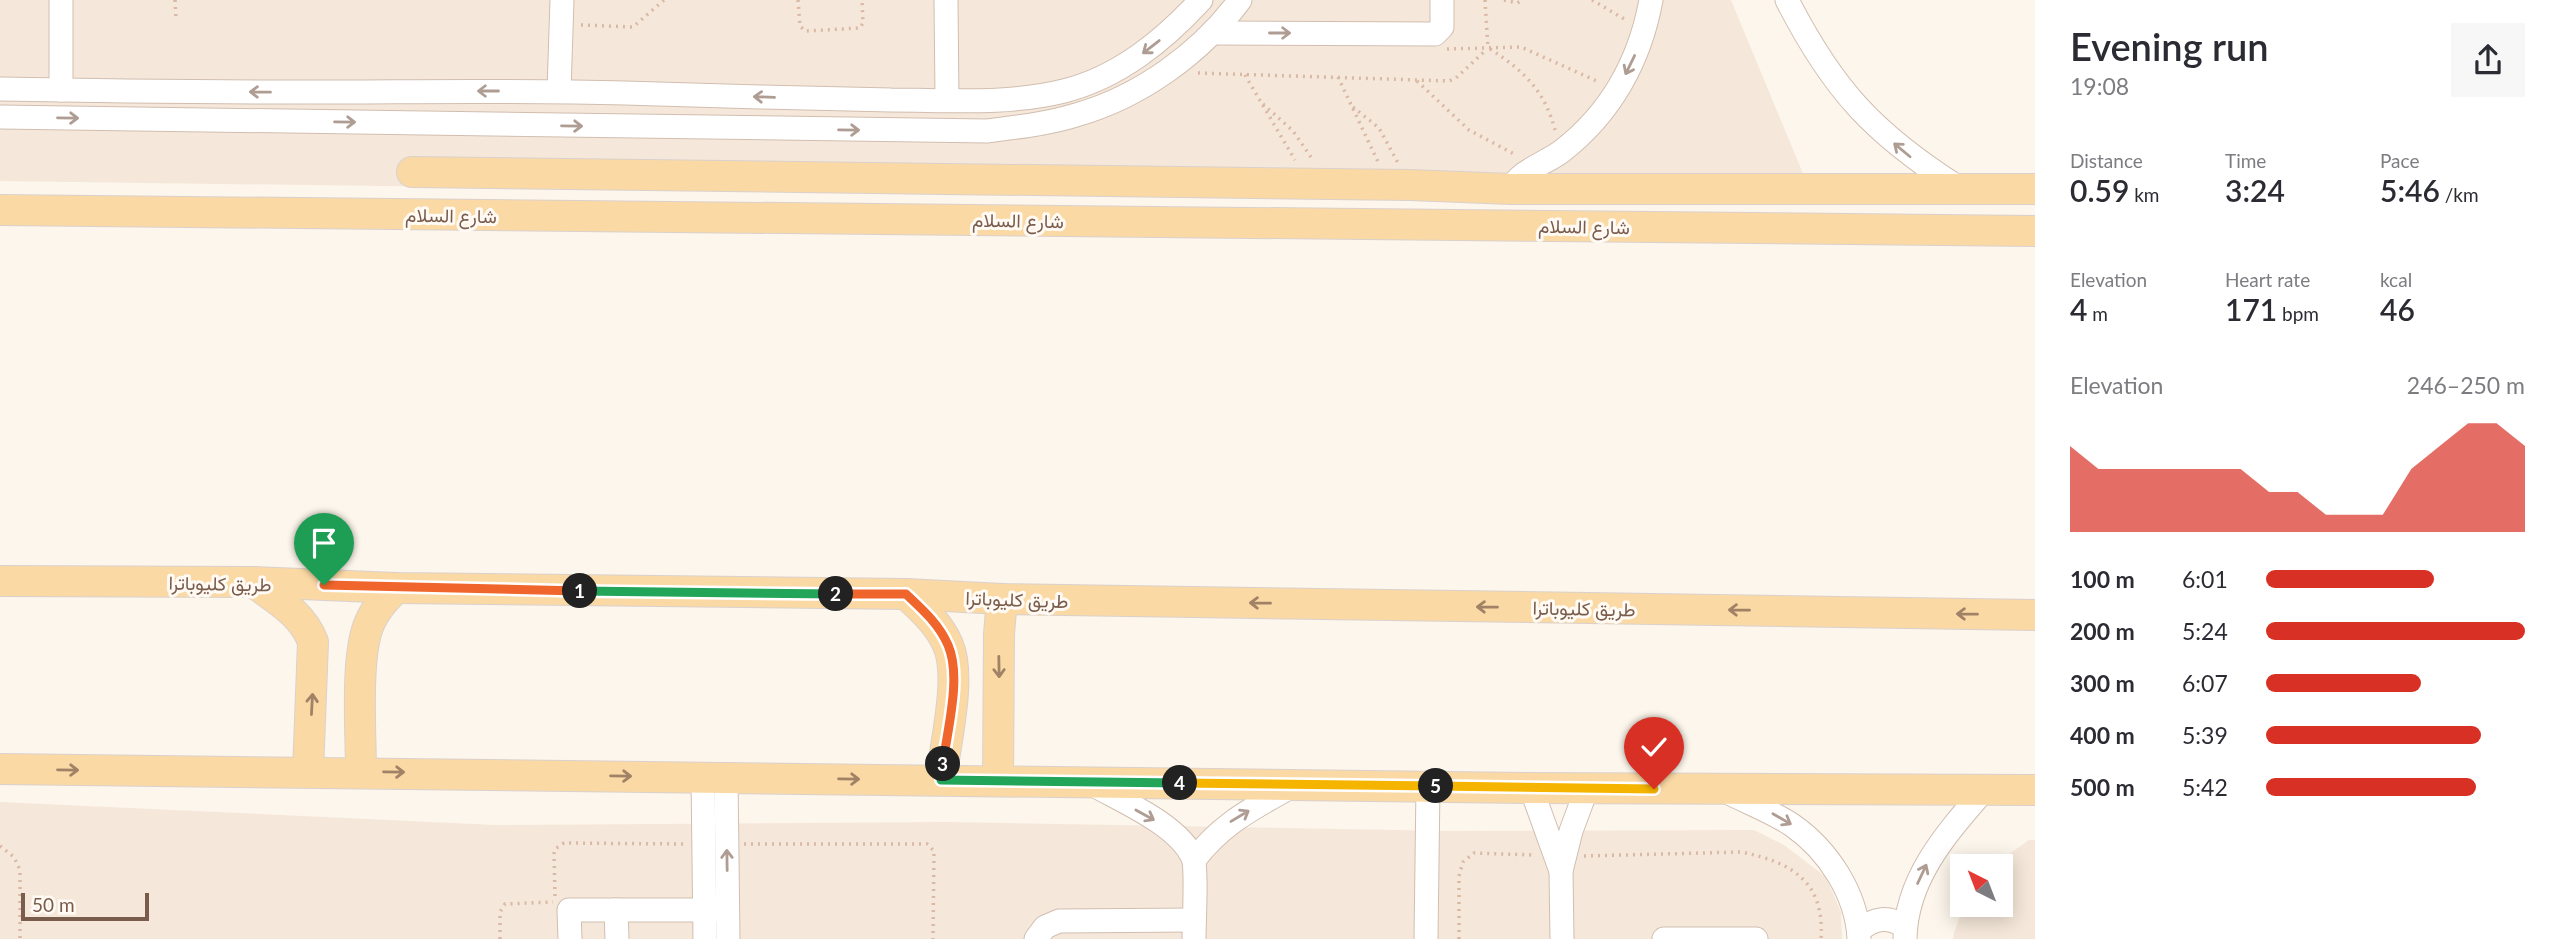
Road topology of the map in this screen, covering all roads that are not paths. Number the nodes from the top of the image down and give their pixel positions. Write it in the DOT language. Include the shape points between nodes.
graph roads {
  1 [pos="61,0"];
  2 [pos="562,0"];
  3 [pos="946,0"];
  4 [pos="1201,0"];
  5 [pos="1240,0"];
  6 [pos="1442,0"];
  7 [pos="1651,0"];
  8 [pos="1787,0"];
  9 [pos="1212,33"];
  10 [pos="0,89"];
  11 [pos="61,90"];
  12 [pos="559,91"];
  13 [pos="301,92"];
  14 [pos="796,98"];
  15 [pos="947,100"];
  16 [pos="0,117"];
  17 [pos="302,122"];
  18 [pos="796,129"];
  19 [pos="412,172"];
  20 [pos="1959,188"];
  21 [pos="1511,189"];
  22 [pos="2027,189"];
  23 [pos="0,210"];
  24 [pos="2026,231"];
  25 [pos="0,581"];
  26 [pos="253,582"];
  27 [pos="396,588"];
  28 [pos="906,594"];
  29 [pos="1002,599"];
  30 [pos="2035,615"];
  31 [pos="0,769"];
  32 [pos="309,772"];
  33 [pos="361,772"];
  34 [pos="714,777"];
  35 [pos="941,780"];
  36 [pos="998,781"];
  37 [pos="1087,782"];
  38 [pos="1296,784"];
  39 [pos="1428,786"];
  40 [pos="1531,788"];
  41 [pos="1587,788"];
  42 [pos="1721,789"];
  43 [pos="1984,790"];
  44 [pos="2035,790"];
  45 [pos="1194,860"];
  46 [pos="1561,861"];
  47 [pos="716,909"];
  48 [pos="617,910"];
  49 [pos="1194,930"];
  50 [pos="1905,933"];
  51 [pos="1859,935"];
  52 [pos="570,939"];
  53 [pos="617,939"];
  54 [pos="705,939"];
  55 [pos="727,939"];
  56 [pos="1036,939"];
  57 [pos="1426,939"];
  58 [pos="1562,939"];
  59 [pos="1664,939"];
  60 [pos="1756,939"];
  1 -- 11 [label="street"];
  2 -- 12 [label="street"];
  3 -- 15 [label="street"];
  4 -- 15 [label="street, one-way" via="1142,54 1106,75 1026,99"];
  5 -- 9 [label="street"];
  9 -- 6 [label="street, one-way" via="1435,34 1442,27"];
  7 -- 21 [label="street, one-way" via="1633,62 1595,120 1561,152 1519,176"];
  20 -- 8 [label="street, one-way" via="1875,127 1840,88"];
  18 -- 9 [label="street, one-way" via="987,131 1078,115 1165,72"];
  10 -- 11 [label="street"];
  13 -- 11 [label="street, one-way"];
  12 -- 13 [label="street, one-way"];
  14 -- 12 [label="street, one-way"];
  13 -- 17 [label="street"];
  14 -- 15 [label="street"];
  14 -- 18 [label="street"];
  16 -- 17 [label="street, one-way"];
  17 -- 18 [label="street, one-way"];
  19 -- 21 [label="main road, شارع السلام"];
  20 -- 21 [label="main road, شارع السلام"];
  20 -- 22 [label="main road, شارع السلام"];
  22 -- 24 [label="main road"];
  23 -- 24 [label="main road, شارع السلام"];
  25 -- 26 [label="main road, طريق كليوباترا"];
  26 -- 27 [label="main road, طريق كليوباترا"];
  32 -- 26 [label="main road, one-way" via="313,642 300,619"];
  27 -- 28 [label="main road, طريق كليوباترا"];
  27 -- 33 [label="main road" via="376,609 362,648"];
  28 -- 29 [label="main road, طريق كليوباترا"];
  28 -- 35 [label="main road" via="933,620 949,647 953,684"];
  30 -- 29 [label="main road, طريق كليوباترا, one-way"];
  29 -- 36 [label="main road, one-way"];
  31 -- 32 [label="main road, one-way"];
  32 -- 33 [label="main road"];
  33 -- 34 [label="main road, one-way"];
  34 -- 35 [label="main road, one-way"];
  47 -- 34 [label="street, one-way" via="726,844"];
  34 -- 47 [label="street" via="703,844"];
  35 -- 36 [label="main road"];
  36 -- 37 [label="main road"];
  37 -- 38 [label="main road"];
  37 -- 45 [label="street, one-way" via="1163,825"];
  38 -- 39 [label="main road"];
  45 -- 38 [label="street, one-way" via="1226,825"];
  39 -- 40 [label="main road"];
  39 -- 57 [label="street"];
  40 -- 41 [label="main road"];
  40 -- 46 [label="street"];
  41 -- 42 [label="main road"];
  41 -- 46 [label="street"];
  42 -- 43 [label="main road"];
  42 -- 51 [label="street, one-way" via="1790,824 1819,849 1849,895"];
  43 -- 44 [label="main road"];
  50 -- 43 [label="street, one-way" via="1927,863"];
  45 -- 49 [label="street"];
  46 -- 58 [label="street"];
  47 -- 48 [label="street"];
  47 -- 54 [label="street"];
  47 -- 55 [label="street"];
  48 -- 52 [label="street" via="562,906"];
  48 -- 53 [label="street"];
  49 -- 56 [label="street" via="1059,921 1045,927"];
  50 -- 51 [label="street" via="1898,922 1881,919 1873,920"];
  59 -- 60 [label="street"];
}
